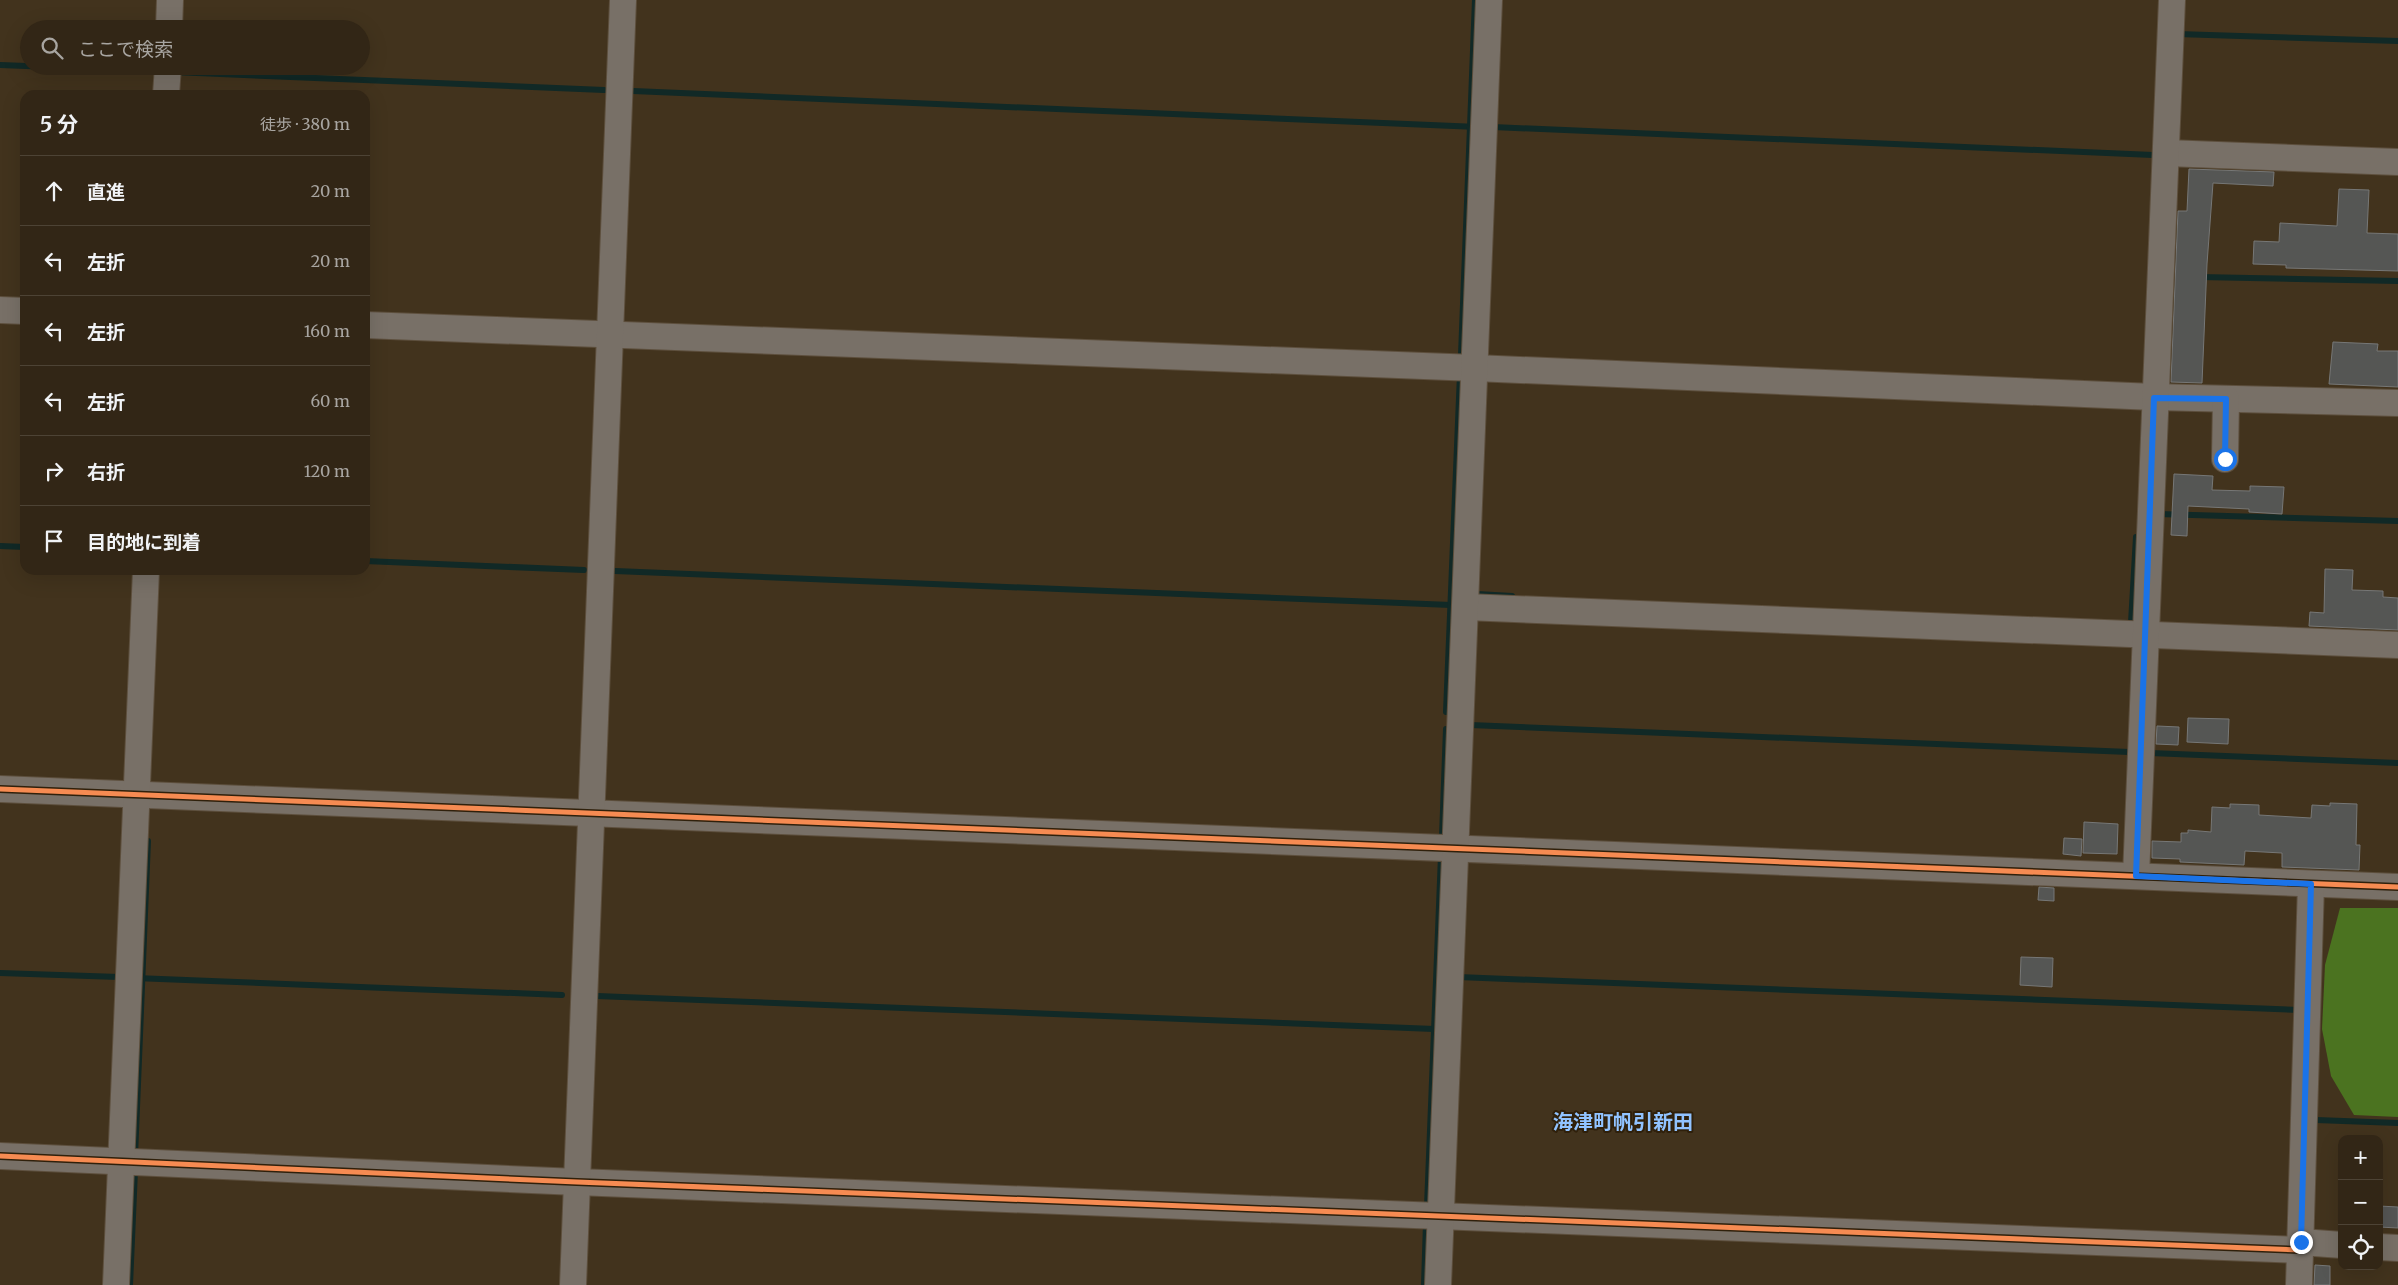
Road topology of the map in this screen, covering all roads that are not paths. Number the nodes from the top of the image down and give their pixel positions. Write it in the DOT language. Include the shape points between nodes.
graph roads {
  1 [pos="170,0"];
  2 [pos="623,0"];
  3 [pos="1489,0"];
  4 [pos="2172,0"];
  5 [pos="169,20"];
  6 [pos="167,75"];
  7 [pos="166,90"];
  8 [pos="2167,152"];
  9 [pos="2398,162"];
  10 [pos="0,310"];
  11 [pos="20,311"];
  12 [pos="370,325"];
  13 [pos="609,335"];
  14 [pos="1476,368"];
  15 [pos="2154,398"];
  16 [pos="2226,399"];
  17 [pos="2398,404"];
  18 [pos="2225,459"];
  19 [pos="146,575"];
  20 [pos="1466,607"];
  21 [pos="2146,634"];
  22 [pos="2398,644"];
  23 [pos="0,789"];
  24 [pos="137,795"];
  25 [pos="591,814"];
  26 [pos="1456,847"];
  27 [pos="2136,876"];
  28 [pos="2311,884"];
  29 [pos="2398,888"];
  30 [pos="0,1156"];
  31 [pos="122,1161"];
  32 [pos="577,1182"];
  33 [pos="1441,1217"];
  34 [pos="2338,1245"];
  35 [pos="2301,1246"];
  36 [pos="2383,1247"];
  37 [pos="2398,1248"];
  38 [pos="116,1285"];
  39 [pos="573,1285"];
  40 [pos="1438,1285"];
  41 [pos="2299,1285"];
  1 -- 5 [label="street"];
  2 -- 13 [label="street"];
  3 -- 14 [label="street"];
  4 -- 8 [label="street"];
  6 -- 7 [label="street"];
  8 -- 9 [label="street"];
  8 -- 15 [label="street"];
  10 -- 11 [label="street"];
  12 -- 13 [label="street"];
  13 -- 14 [label="street"];
  13 -- 25 [label="street"];
  14 -- 15 [label="street"];
  14 -- 20 [label="street"];
  15 -- 16 [label="street"];
  15 -- 21 [label="street"];
  16 -- 17 [label="street"];
  16 -- 18 [label="street"];
  19 -- 24 [label="street"];
  20 -- 21 [label="street"];
  20 -- 26 [label="street"];
  21 -- 22 [label="street"];
  21 -- 27 [label="street"];
  23 -- 24 [label="street"];
  24 -- 25 [label="street"];
  24 -- 31 [label="street"];
  25 -- 26 [label="street"];
  25 -- 32 [label="street"];
  26 -- 27 [label="street"];
  26 -- 33 [label="street"];
  27 -- 28 [label="street"];
  28 -- 29 [label="street"];
  28 -- 35 [label="street"];
  30 -- 31 [label="street"];
  31 -- 32 [label="street"];
  31 -- 38 [label="street"];
  32 -- 33 [label="street"];
  32 -- 39 [label="street"];
  33 -- 35 [label="street"];
  33 -- 40 [label="street"];
  34 -- 35 [label="street"];
  35 -- 41 [label="street"];
  36 -- 37 [label="street"];
}
